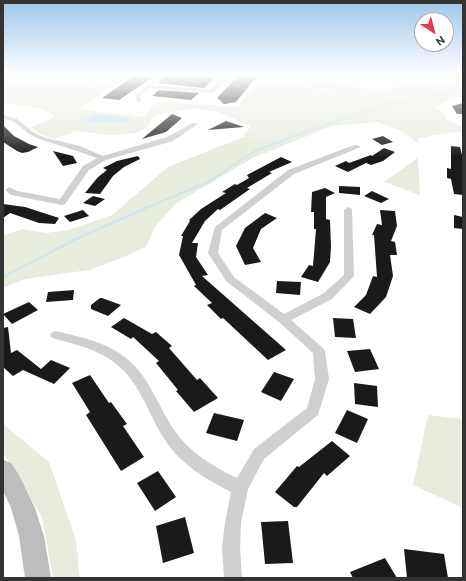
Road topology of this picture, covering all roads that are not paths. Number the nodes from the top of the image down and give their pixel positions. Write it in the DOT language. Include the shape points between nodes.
graph roads {
  1 [pos="3,117"];
  2 [pos="195,124"];
  3 [pos="357,147"];
  4 [pos="103,158"];
  5 [pos="10,190"];
  6 [pos="348,210"];
  7 [pos="283,319"];
  8 [pos="56,335"];
  9 [pos="3,470"];
  10 [pos="240,488"];
  11 [pos="38,578"];
  12 [pos="233,578"];
  1 -- 4 [label="street" via="15,120 41,138"];
  2 -- 4 [label="street" via="170,139"];
  3 -- 7 [label="street" via="291,172 218,229 213,254 230,279"];
  4 -- 5 [label="street" via="86,168 62,202 14,194"];
  6 -- 7 [label="street" via="349,276 328,296"];
  7 -- 10 [label="street" via="319,351 322,379 313,411 259,454"];
  8 -- 10 [label="street" via="78,340 119,359 140,383 172,439 199,466"];
  9 -- 11 [label="street" via="24,508"];
  10 -- 12 [label="street" via="231,547"];
}
